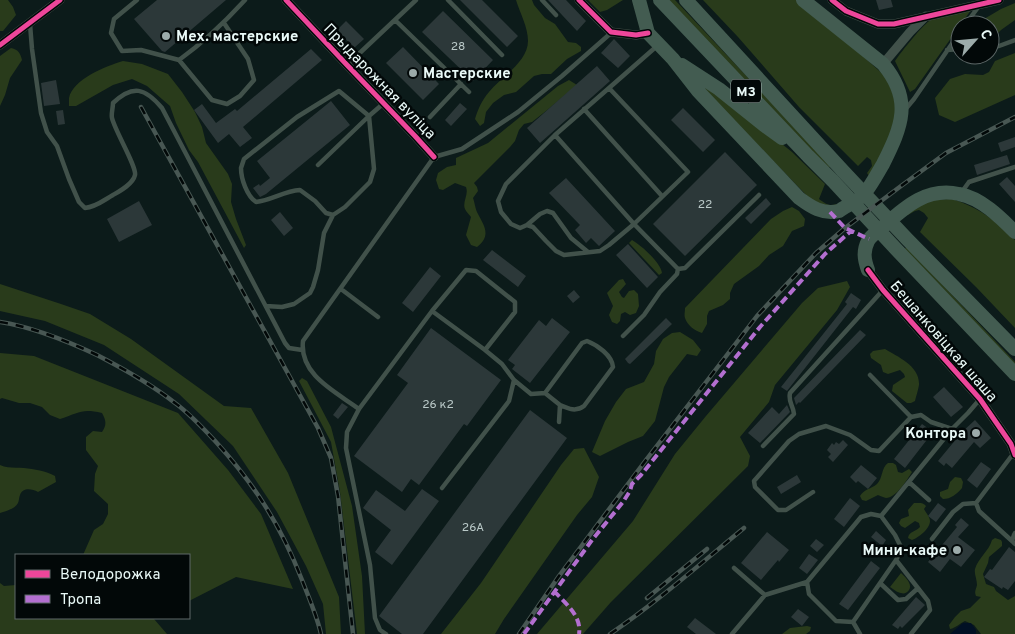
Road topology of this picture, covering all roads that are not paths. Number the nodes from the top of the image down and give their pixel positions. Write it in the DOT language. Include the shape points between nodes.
graph roads {
  1 [pos="60,0"];
  2 [pos="136,0"];
  3 [pos="245,0"];
  4 [pos="286,0"];
  5 [pos="416,0"];
  6 [pos="448,0"];
  7 [pos="542,0"];
  8 [pos="579,0"];
  9 [pos="639,0"];
  10 [pos="660,0"];
  11 [pos="803,0"];
  12 [pos="832,0"];
  13 [pos="999,0"];
  14 [pos="689,2"];
  15 [pos="979,5"];
  16 [pos="556,15"];
  17 [pos="972,15"];
  18 [pos="927,16"];
  19 [pos="395,20"];
  20 [pos="30,23"];
  21 [pos="224,23"];
  22 [pos="611,32"];
  23 [pos="648,33"];
  24 [pos="1015,40"];
  25 [pos="0,45"];
  26 [pos="658,45"];
  27 [pos="950,46"];
  28 [pos="1000,46"];
  29 [pos="947,50"];
  30 [pos="950,50"];
  31 [pos="502,55"];
  32 [pos="179,60"];
  33 [pos="883,64"];
  34 [pos="346,65"];
  35 [pos="461,84"];
  36 [pos="702,86"];
  37 [pos="608,88"];
  38 [pos="469,92"];
  39 [pos="384,103"];
  40 [pos="584,110"];
  41 [pos="902,114"];
  42 [pos="369,116"];
  43 [pos="430,117"];
  44 [pos="555,135"];
  45 [pos="808,156"];
  46 [pos="434,157"];
  47 [pos="318,165"];
  48 [pos="1015,167"];
  49 [pos="838,176"];
  50 [pos="960,194"];
  51 [pos="759,195"];
  52 [pos="662,196"];
  53 [pos="333,215"];
  54 [pos="634,224"];
  55 [pos="527,225"];
  56 [pos="1015,232"];
  57 [pos="588,252"];
  58 [pos="678,269"];
  59 [pos="868,270"];
  60 [pos="341,289"];
  61 [pos="884,290"];
  62 [pos="266,306"];
  63 [pos="432,311"];
  64 [pos="378,317"];
  65 [pos="623,336"];
  66 [pos="1015,349"];
  67 [pos="302,350"];
  68 [pos="485,350"];
  69 [pos="1015,374"];
  70 [pos="870,375"];
  71 [pos="514,380"];
  72 [pos="545,393"];
  73 [pos="980,399"];
  74 [pos="560,405"];
  75 [pos="360,409"];
  76 [pos="912,417"];
  77 [pos="559,422"];
  78 [pos="952,429"];
  79 [pos="763,446"];
  80 [pos="1015,454"];
  81 [pos="909,482"];
  82 [pos="442,488"];
  83 [pos="813,492"];
  84 [pos="929,500"];
  85 [pos="976,503"];
  86 [pos="881,516"];
  87 [pos="1015,533"];
  88 [pos="932,538"];
  89 [pos="1014,543"];
  90 [pos="896,560"];
  91 [pos="734,568"];
  92 [pos="807,582"];
  93 [pos="880,583"];
  94 [pos="917,589"];
  95 [pos="765,595"];
  96 [pos="853,622"];
  97 [pos="386,634"];
  98 [pos="732,634"];
  99 [pos="860,634"];
  100 [pos="911,634"];
  1 -- 20 [label="street"];
  2 -- 32 [label="lane" via="114,19 111,33 122,51 141,50"];
  3 -- 21 [label="lane"];
  4 -- 34 [label="street, Прыдарожная вуліца"];
  5 -- 19 [label="lane"];
  6 -- 31 [label="lane"];
  7 -- 16 [label="lane"];
  8 -- 22 [label="street"];
  9 -- 23 [label="main road"];
  10 -- 45 [label="main road, Бешанковіцкая шаша / М3"];
  11 -- 33 [label="main road"];
  12 -- 18 [label="street" via="846,11 878,24 894,24"];
  13 -- 15 [label="street"];
  14 -- 49 [label="main road, Бешанковіцкая шаша / М3"];
  15 -- 17 [label="lane"];
  15 -- 18 [label="street"];
  18 -- 33 [label="street"];
  19 -- 34 [label="lane"];
  19 -- 35 [label="lane"];
  20 -- 25 [label="street"];
  20 -- 62 [label="lane" via="41,113 79,202 85,208 92,208 133,180 136,173 112,117 113,103 133,90 143,91 162,108"];
  21 -- 32 [label="lane"];
  21 -- 32 [label="lane" via="248,59 254,80 240,96 227,104 212,100"];
  22 -- 23 [label="street"];
  22 -- 46 [label="lane" via="518,112 462,149"];
  23 -- 26 [label="main road"];
  24 -- 28 [label="lane"];
  26 -- 36 [label="main road"];
  26 -- 37 [label="lane"];
  27 -- 29 [label="lane"];
  29 -- 30 [label="lane"];
  29 -- 41 [label="lane"];
  33 -- 41 [label="main road" via="898,87"];
  34 -- 39 [label="street, Прыдарожная вуліца"];
  35 -- 38 [label="lane"];
  35 -- 43 [label="lane"];
  36 -- 41 [label="main road" via="799,198 822,211 839,211 862,196 895,139"];
  36 -- 45 [label="main road"];
  37 -- 40 [label="lane"];
  37 -- 52 [label="lane" via="688,172"];
  39 -- 42 [label="lane"];
  39 -- 46 [label="street, Прыдарожная вуліца"];
  40 -- 44 [label="lane"];
  40 -- 52 [label="lane"];
  42 -- 47 [label="lane"];
  42 -- 53 [label="lane" via="374,169 370,182"];
  42 -- 53 [label="lane" via="339,91 297,117 244,160 241,168 243,181 256,202 300,190 326,213"];
  44 -- 54 [label="lane"];
  44 -- 55 [label="lane" via="506,184 498,201 501,212 511,224 520,228"];
  45 -- 49 [label="main road, Бешанковіцкая шаша / М3"];
  46 -- 60 [label="lane"];
  48 -- 50 [label="lane" via="969,182"];
  49 -- 66 [label="main road, Бешанковіцкая шаша / М3" via="907,239"];
  49 -- 69 [label="main road, Бешанковіцкая шаша / М3" via="896,249"];
  50 -- 56 [label="main road" via="991,210"];
  50 -- 59 [label="main road" via="939,193 905,207 869,239 864,252"];
  51 -- 58 [label="lane" via="685,268"];
  52 -- 54 [label="lane"];
  53 -- 62 [label="lane" via="324,234 310,293 294,304"];
  54 -- 57 [label="lane" via="600,251"];
  54 -- 58 [label="lane"];
  55 -- 57 [label="lane" via="534,226 546,242 564,255"];
  55 -- 57 [label="lane" via="540,214 553,213 571,238"];
  58 -- 65 [label="lane" via="644,315"];
  59 -- 61 [label="street, Бешанковіцкая шаша"];
  60 -- 64 [label="lane"];
  60 -- 67 [label="lane" via="303,341"];
  61 -- 73 [label="street, Бешанковіцкая шаша"];
  61 -- 79 [label="lane" via="790,393 794,414"];
  62 -- 67 [label="lane" via="289,348"];
  63 -- 68 [label="lane"];
  63 -- 68 [label="lane" via="466,270 476,271 515,302 516,312"];
  63 -- 75 [label="lane"];
  67 -- 75 [label="lane" via="305,362 315,375"];
  68 -- 71 [label="lane"];
  70 -- 76 [label="lane"];
  71 -- 72 [label="lane" via="531,394"];
  71 -- 82 [label="lane" via="509,401"];
  72 -- 74 [label="lane"];
  72 -- 74 [label="lane" via="582,343 592,343 610,357 613,367 584,406 572,410"];
  73 -- 78 [label="lane"];
  73 -- 80 [label="street, Бешанковіцкая шаша" via="1012,444"];
  74 -- 77 [label="lane"];
  75 -- 97 [label="lane" via="346,432 346,448 370,565 375,618 380,630"];
  76 -- 78 [label="lane" via="921,415"];
  76 -- 83 [label="lane" via="879,451 871,450 850,435 826,426 800,434 789,441 754,481 755,487 778,510 786,510"];
  78 -- 81 [label="lane"];
  80 -- 85 [label="lane"];
  81 -- 84 [label="lane"];
  81 -- 86 [label="lane"];
  85 -- 88 [label="lane" via="963,504"];
  85 -- 89 [label="lane" via="979,511"];
  86 -- 90 [label="lane" via="902,549"];
  86 -- 92 [label="lane" via="861,517"];
  87 -- 89 [label="lane"];
  90 -- 93 [label="lane"];
  90 -- 94 [label="lane"];
  91 -- 95 [label="lane"];
  92 -- 95 [label="lane"];
  92 -- 96 [label="lane" via="809,594 836,621"];
  93 -- 94 [label="lane" via="898,600 906,599"];
  93 -- 96 [label="lane"];
  94 -- 100 [label="lane" via="928,601 930,610"];
  95 -- 98 [label="lane"];
  96 -- 99 [label="lane"];
}
